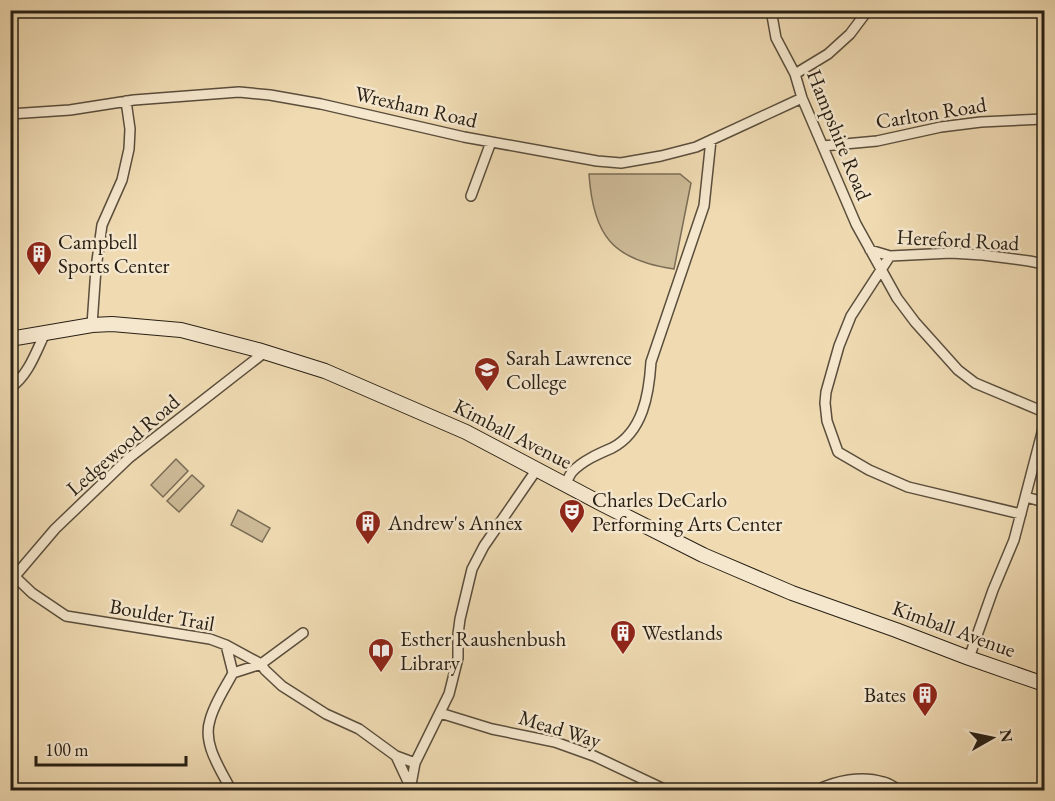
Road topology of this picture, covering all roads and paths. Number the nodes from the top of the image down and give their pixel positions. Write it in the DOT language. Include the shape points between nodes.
graph roads {
  1 [pos="771,10"];
  2 [pos="868,10"];
  3 [pos="795,75"];
  4 [pos="802,98"];
  5 [pos="126,101"];
  6 [pos="10,114"];
  7 [pos="1044,119"];
  8 [pos="711,140"];
  9 [pos="490,142"];
  10 [pos="823,146"];
  11 [pos="471,196"];
  12 [pos="870,250"];
  13 [pos="890,256"];
  14 [pos="1044,264"];
  15 [pos="880,270"];
  16 [pos="92,325"];
  17 [pos="45,333"];
  18 [pos="10,339"];
  19 [pos="265,352"];
  20 [pos="10,388"];
  21 [pos="1044,412"];
  22 [pos="1044,426"];
  23 [pos="537,469"];
  24 [pos="565,484"];
  25 [pos="1026,496"];
  26 [pos="1044,502"];
  27 [pos="1021,514"];
  28 [pos="13,574"];
  29 [pos="303,633"];
  30 [pos="226,645"];
  31 [pos="969,658"];
  32 [pos="261,664"];
  33 [pos="233,673"];
  34 [pos="1044,684"];
  35 [pos="440,713"];
  36 [pos="396,756"];
  37 [pos="415,763"];
  38 [pos="410,788"];
  39 [pos="231,790"];
  40 [pos="666,790"];
  41 [pos="817,790"];
  42 [pos="900,790"];
  1 -- 3 [label="street, Hampshire Road" via="777,38"];
  2 -- 3 [label="street" via="828,54"];
  3 -- 4 [label="street, Hampshire Road"];
  4 -- 8 [label="street, Wrexham Road"];
  4 -- 10 [label="street, Hampshire Road"];
  5 -- 6 [label="street, Wrexham Road"];
  5 -- 9 [label="street, Wrexham Road" via="239,92 270,95"];
  5 -- 16 [label="street" via="129,149 122,180 102,225"];
  7 -- 10 [label="street, Carlton Road" via="971,123 878,141"];
  8 -- 9 [label="street, Wrexham Road" via="670,154 621,163"];
  8 -- 24 [label="street" via="704,206 651,362 645,405 628,436 587,460"];
  9 -- 11 [label="street"];
  10 -- 12 [label="street, Hampshire Road"];
  12 -- 13 [label="street, Hereford Road"];
  12 -- 15 [label="street, Hampshire Road"];
  13 -- 14 [label="street, Hereford Road" via="951,253"];
  13 -- 15 [label="street"];
  15 -- 21 [label="street, Hampshire Road" via="915,322 958,370 975,383"];
  15 -- 27 [label="street" via="852,316 826,392 827,421 838,452 909,488"];
  16 -- 17 [label="street, Kimball Avenue"];
  16 -- 19 [label="street, Kimball Avenue" via="181,330"];
  17 -- 18 [label="street, Kimball Avenue"];
  17 -- 20 [label="street" via="19,383"];
  19 -- 23 [label="street, Kimball Avenue" via="325,371 416,409"];
  19 -- 28 [label="street, Ledgewood Road" via="129,458"];
  22 -- 25 [label="street"];
  23 -- 24 [label="street, Kimball Avenue"];
  23 -- 35 [label="street" via="472,570 460,619 458,658"];
  24 -- 31 [label="street, Kimball Avenue" via="703,555"];
  25 -- 26 [label="street"];
  25 -- 27 [label="street"];
  27 -- 31 [label="street"];
  28 -- 30 [label="street, Boulder Trail" via="32,593 66,616 210,639"];
  29 -- 32 [label="street"];
  30 -- 32 [label="street, Boulder Trail"];
  30 -- 33 [label="street"];
  31 -- 34 [label="street, Kimball Avenue"];
  32 -- 33 [label="street"];
  32 -- 36 [label="street, Boulder Trail" via="282,686 358,729"];
  33 -- 39 [label="street" via="211,715 208,730 211,750"];
  35 -- 37 [label="street"];
  35 -- 40 [label="street, Mead Way" via="555,742"];
  36 -- 37 [label="street, Boulder Trail"];
  36 -- 38 [label="street, Boulder Trail"];
  37 -- 38 [label="street, Boulder Trail"];
  41 -- 42 [label="street" via="848,780 882,781"];
}
